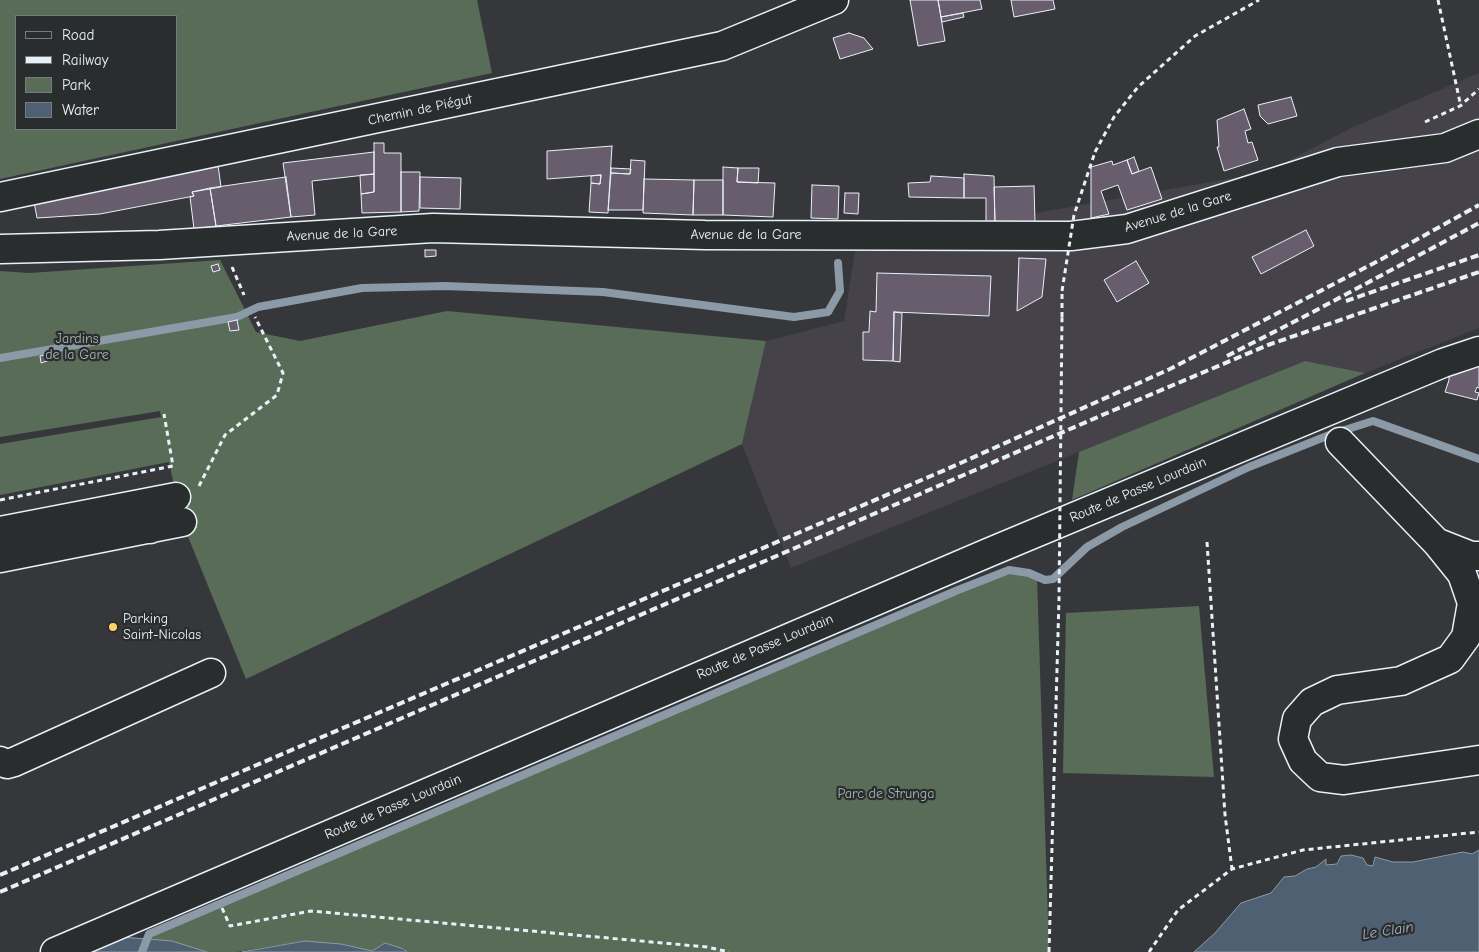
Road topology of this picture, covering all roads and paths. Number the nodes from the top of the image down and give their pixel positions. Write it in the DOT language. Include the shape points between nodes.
graph roads {
  1 [pos="834,0"];
  2 [pos="1258,0"];
  3 [pos="1438,0"];
  4 [pos="1479,89"];
  5 [pos="1479,134"];
  6 [pos="0,197"];
  7 [pos="0,249"];
  8 [pos="255,317"];
  9 [pos="1479,351"];
  10 [pos="164,414"];
  11 [pos="1340,442"];
  12 [pos="0,500"];
  13 [pos="179,510"];
  14 [pos="145,516"];
  15 [pos="0,530"];
  16 [pos="1206,542"];
  17 [pos="1437,543"];
  18 [pos="1479,556"];
  19 [pos="0,558"];
  20 [pos="211,673"];
  21 [pos="1479,760"];
  22 [pos="0,761"];
  23 [pos="1479,832"];
  24 [pos="1232,869"];
  25 [pos="225,914"];
  26 [pos="55,952"];
  27 [pos="729,952"];
  28 [pos="1049,952"];
  29 [pos="1149,952"];
  1 -- 6 [label="street, Chemin de Piégut" via="722,46"];
  2 -- 28 [label="path, bridge" via="1195,36 1138,86 1094,152 1074,215 1062,291 1059,599"];
  3 -- 4 [label="path" via="1460,106"];
  5 -- 7 [label="street, Avenue de la Gare" via="1445,148 1338,162 1127,229 1071,236 714,235 433,228 159,245"];
  8 -- 13 [label="path" via="283,372 277,396 225,435 198,488"];
  9 -- 26 [label="street, Route de Passe Lourdain" via="1442,363 990,552"];
  10 -- 12 [label="path" via="174,466"];
  11 -- 17 [label="street"];
  13 -- 14 [label="street"];
  14 -- 15 [label="street"];
  14 -- 19 [label="street"];
  16 -- 24 [label="path" via="1225,815"];
  17 -- 18 [label="street"];
  17 -- 21 [label="street" via="1462,574 1472,603 1466,637 1450,659 1402,681 1337,690 1312,702 1297,719 1293,739 1303,761 1320,777 1344,780"];
  20 -- 22 [label="street" via="14,762"];
  23 -- 24 [label="path" via="1303,850"];
  24 -- 29 [label="path" via="1178,910"];
  25 -- 27 [label="path" via="230,926 311,911 707,947"];
}
